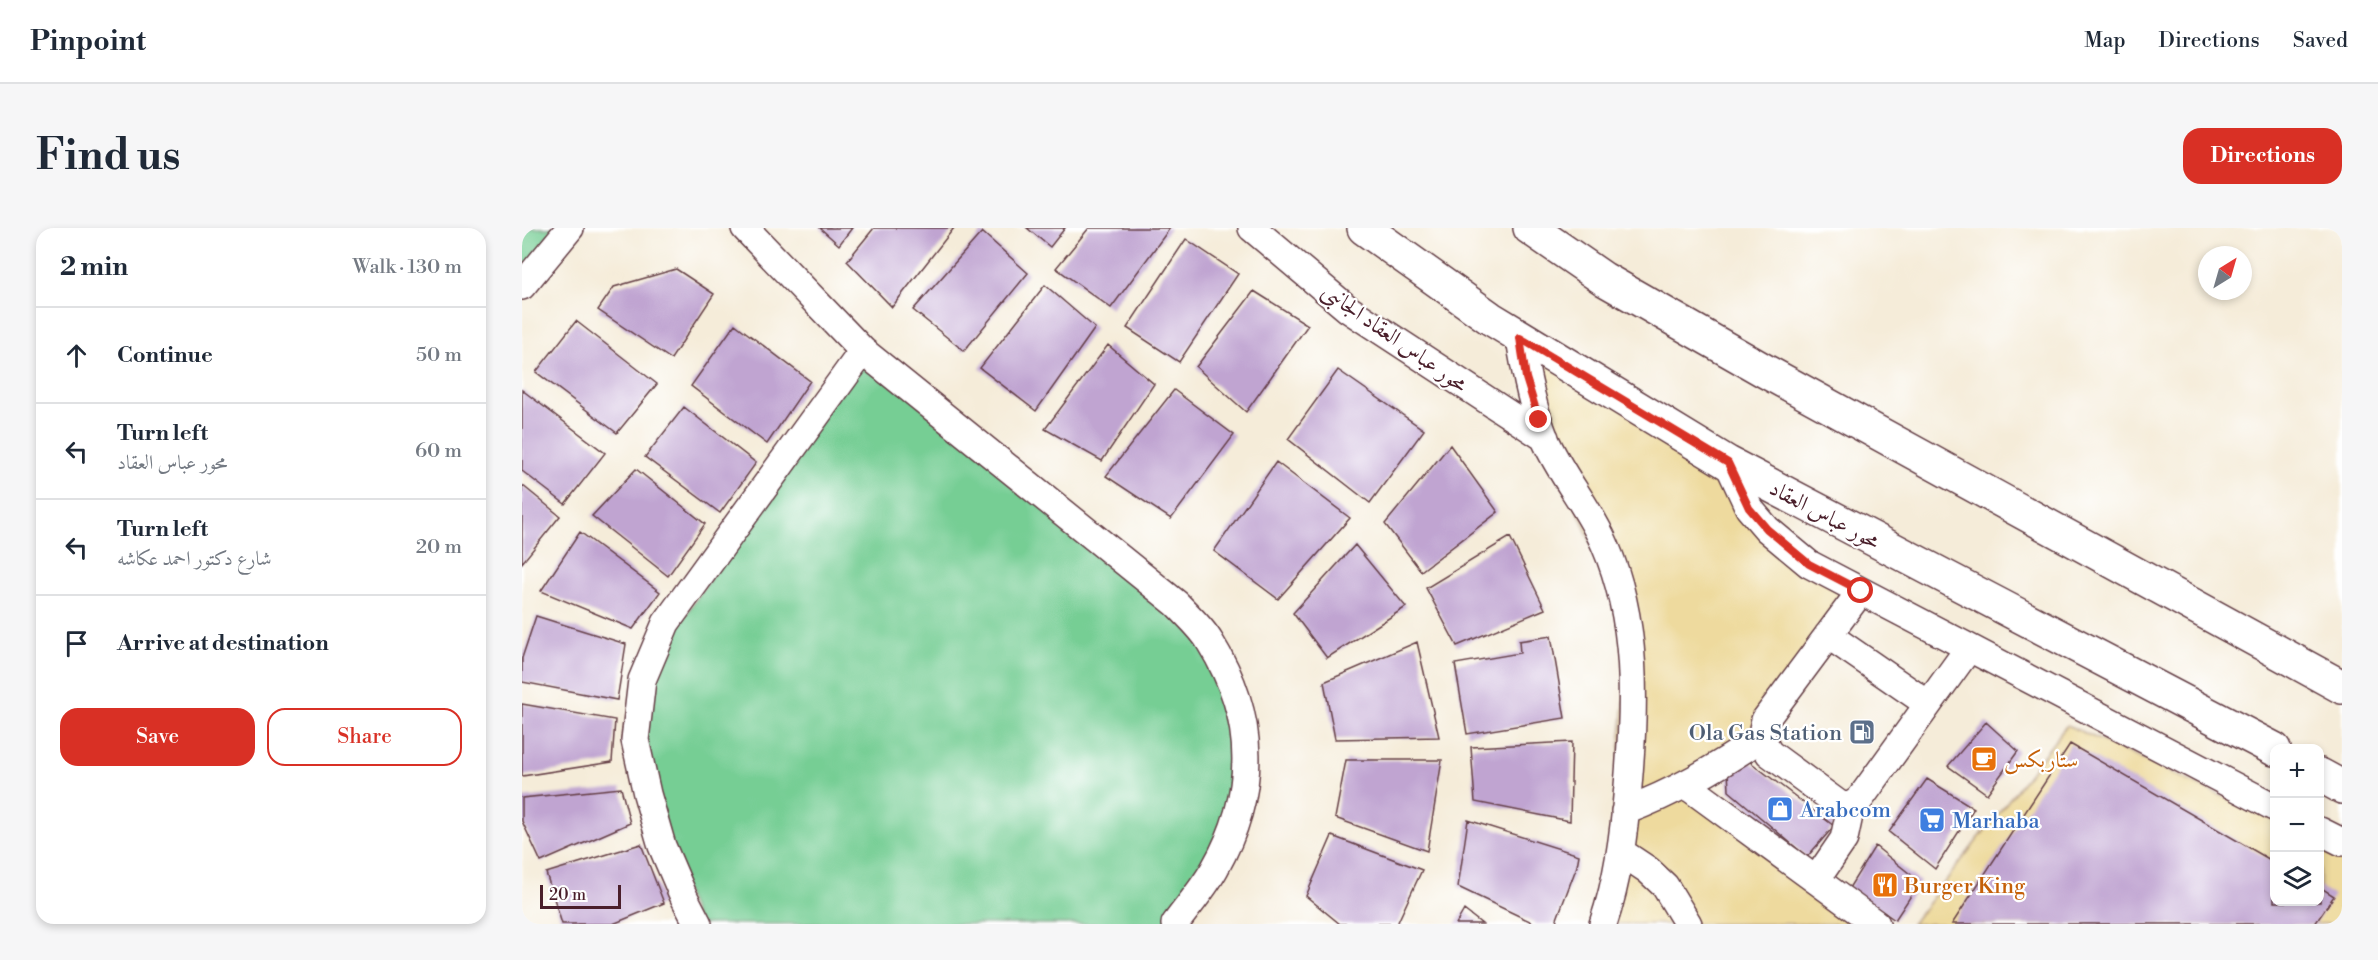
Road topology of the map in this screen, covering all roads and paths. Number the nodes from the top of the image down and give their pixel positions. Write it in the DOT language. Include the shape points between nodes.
graph roads {
  1 [pos="570,228"];
  2 [pos="745,228"];
  3 [pos="1252,228"];
  4 [pos="1364,228"];
  5 [pos="1530,228"];
  6 [pos="522,286"];
  7 [pos="1520,338"];
  8 [pos="863,351"];
  9 [pos="1545,438"];
  10 [pos="1728,463"];
  11 [pos="1861,591"];
  12 [pos="1828,635"];
  13 [pos="1969,648"];
  14 [pos="2342,687"];
  15 [pos="1928,704"];
  16 [pos="1761,738"];
  17 [pos="2270,747"];
  18 [pos="2324,778"];
  19 [pos="1686,785"];
  20 [pos="2342,787"];
  21 [pos="2270,805"];
  22 [pos="1851,806"];
  23 [pos="1626,811"];
  24 [pos="2324,833"];
  25 [pos="2342,842"];
  26 [pos="1621,852"];
  27 [pos="1816,880"];
  28 [pos="698,924"];
  29 [pos="1175,924"];
  30 [pos="1603,924"];
  31 [pos="1688,924"];
  32 [pos="1876,924"];
  1 -- 6 [label="street"];
  2 -- 8 [label="street"];
  3 -- 9 [label="street, محور عباس العقاد الجانبى" via="1348,309"];
  4 -- 7 [label="main road, محور عباس العقاد"];
  5 -- 14 [label="main road" via="1604,279 1765,371"];
  7 -- 9 [label="street" via="1526,378"];
  7 -- 10 [label="main road, محور عباس العقاد"];
  8 -- 28 [label="street" via="666,624 642,680 635,741 647,794 662,846"];
  8 -- 29 [label="street" via="1177,604 1209,640 1233,683 1245,730 1247,779 1234,827 1215,869"];
  9 -- 23 [label="street" via="1605,544 1625,607 1633,727"];
  10 -- 11 [label="street" via="1749,508 1767,529 1809,564"];
  10 -- 17 [label="main road, محور عباس العقاد"];
  11 -- 12 [label="street"];
  11 -- 13 [label="street"];
  12 -- 15 [label="street"];
  12 -- 16 [label="street" via="1765,720"];
  13 -- 15 [label="street"];
  13 -- 21 [label="street"];
  15 -- 22 [label="street"];
  16 -- 19 [label="street"];
  16 -- 22 [label="street" via="1769,753 1840,805"];
  18 -- 20 [label="main road"];
  19 -- 23 [label="street"];
  19 -- 27 [label="street"];
  22 -- 27 [label="street" via="1844,839"];
  23 -- 26 [label="street"];
  24 -- 25 [label="street"];
  26 -- 30 [label="street"];
  26 -- 31 [label="street" via="1665,885"];
  27 -- 32 [label="street"];
}
